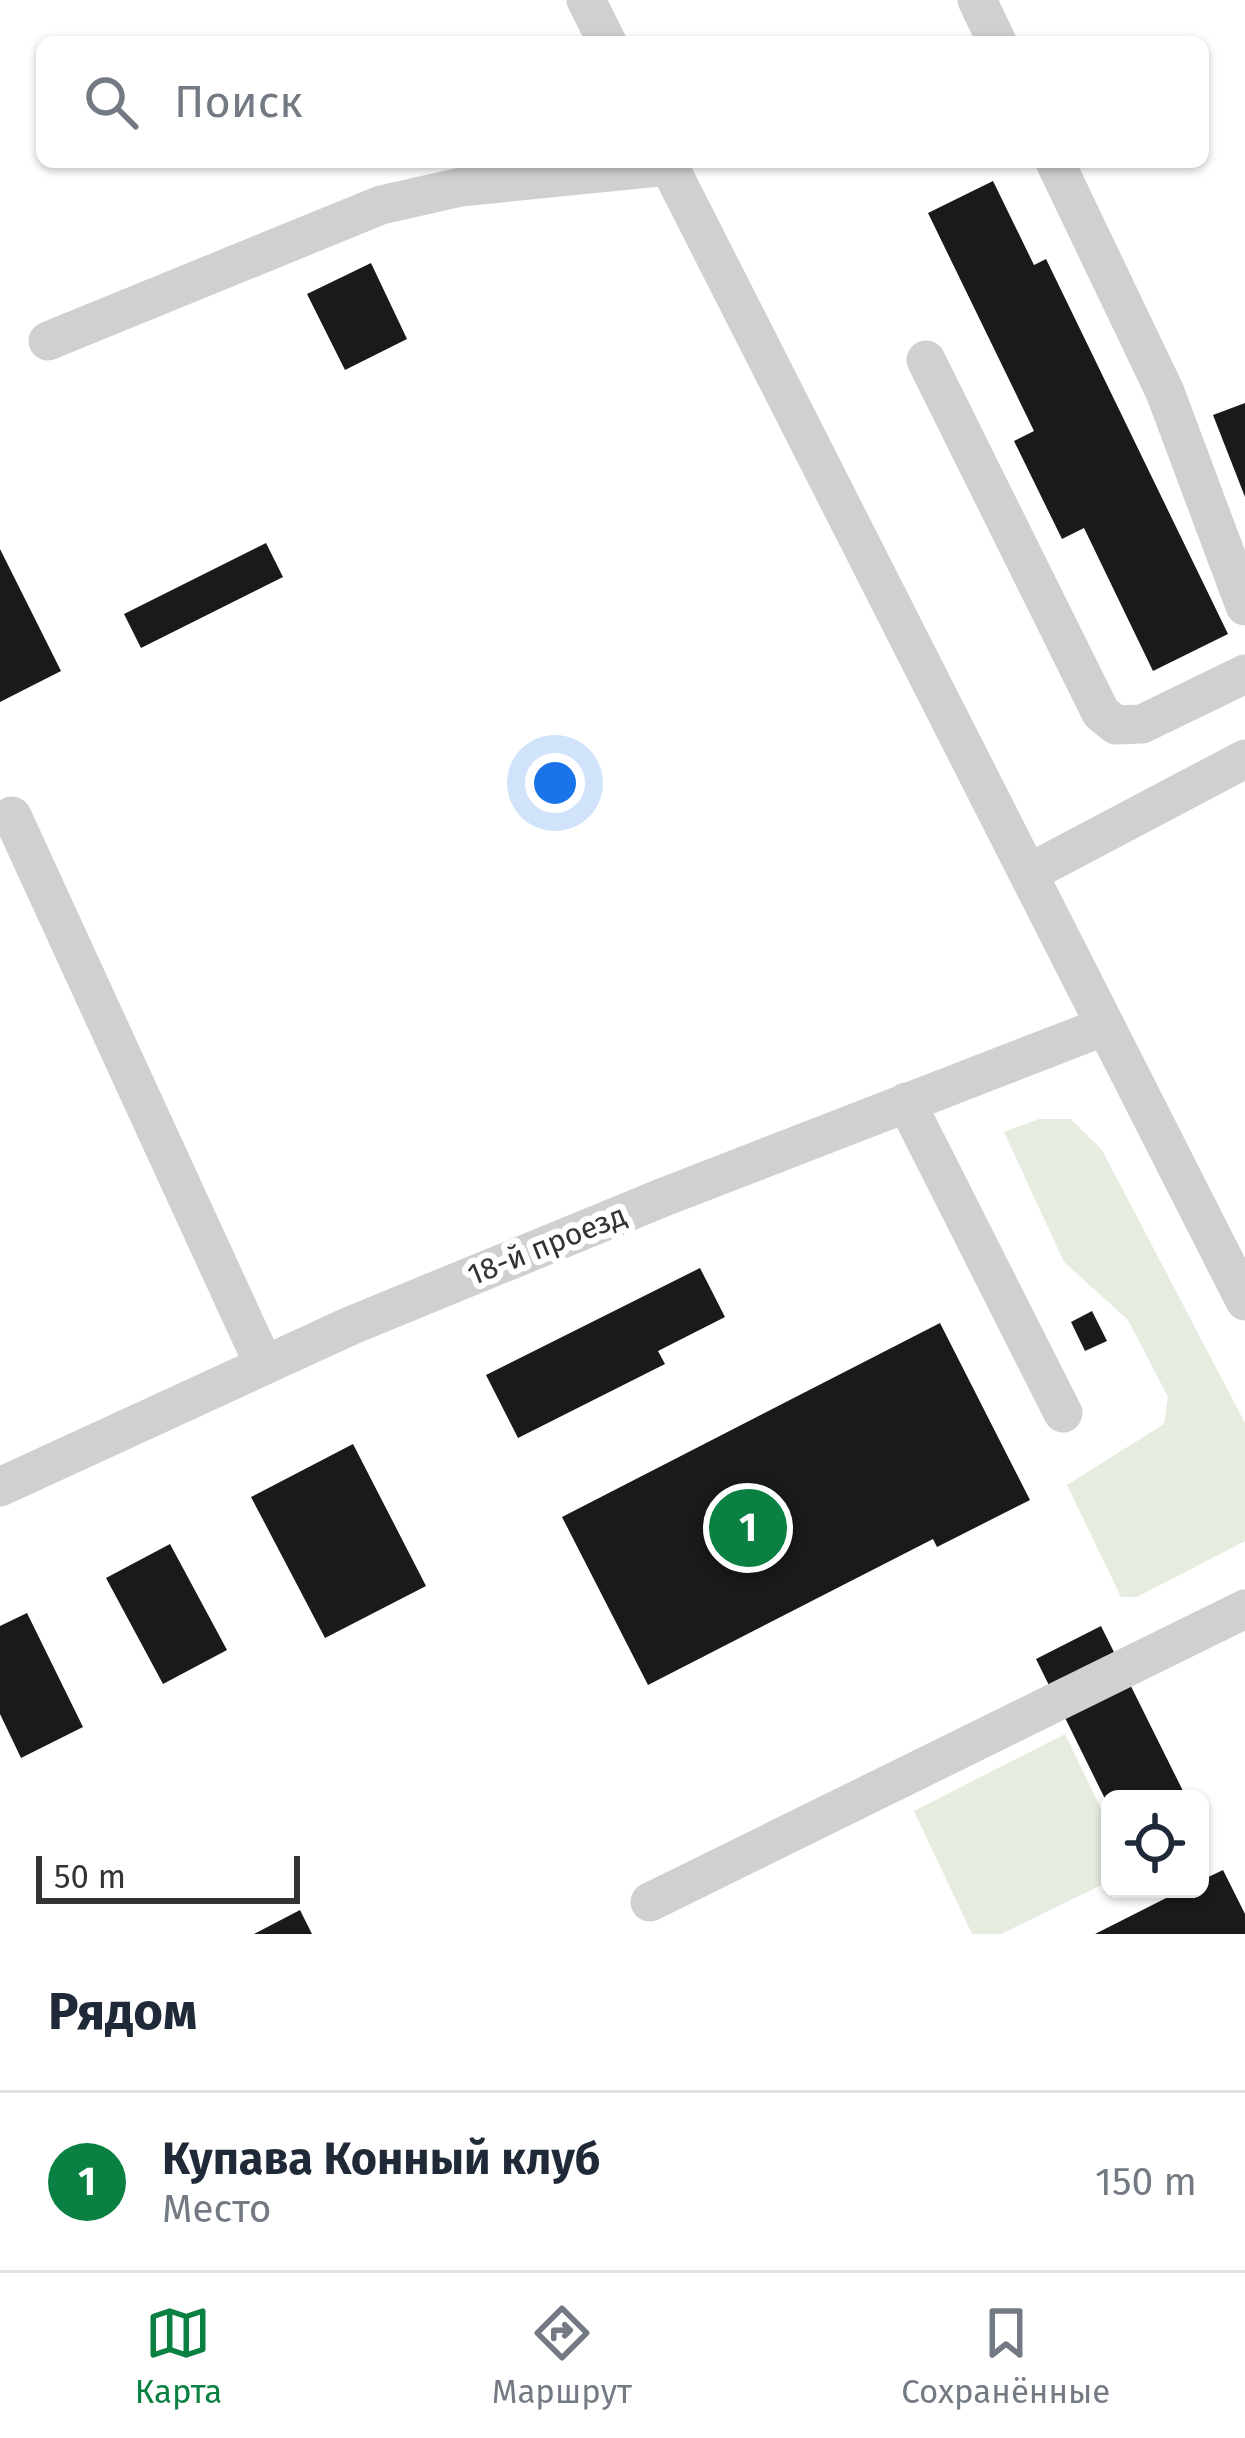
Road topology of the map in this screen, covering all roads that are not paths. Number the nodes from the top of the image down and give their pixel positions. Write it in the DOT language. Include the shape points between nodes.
graph roads {
  1 [pos="586,0"];
  2 [pos="977,0"];
  3 [pos="604,36"];
  4 [pos="994,36"];
  5 [pos="631,168"];
  6 [pos="670,168"];
  7 [pos="1058,168"];
  8 [pos="48,340"];
  9 [pos="926,360"];
  10 [pos="1245,606"];
  11 [pos="1245,674"];
  12 [pos="1245,759"];
  13 [pos="12,816"];
  14 [pos="1029,873"];
  15 [pos="1105,1026"];
  16 [pos="906,1102"];
  17 [pos="1245,1301"];
  18 [pos="264,1365"];
  19 [pos="1063,1413"];
  20 [pos="0,1487"];
  21 [pos="1245,1610"];
  22 [pos="650,1902"];
  1 -- 3 [label="street"];
  2 -- 4 [label="street"];
  5 -- 8 [label="street" via="481,184 381,205"];
  6 -- 14 [label="street"];
  7 -- 10 [label="street" via="1165,392"];
  9 -- 11 [label="street" via="1101,713 1130,727"];
  12 -- 14 [label="street"];
  13 -- 18 [label="street"];
  14 -- 15 [label="street"];
  15 -- 16 [label="street, 18-й проезд"];
  15 -- 17 [label="street"];
  16 -- 18 [label="street, 18-й проезд"];
  16 -- 19 [label="street"];
  18 -- 20 [label="street, 18-й проезд"];
  21 -- 22 [label="street"];
}
